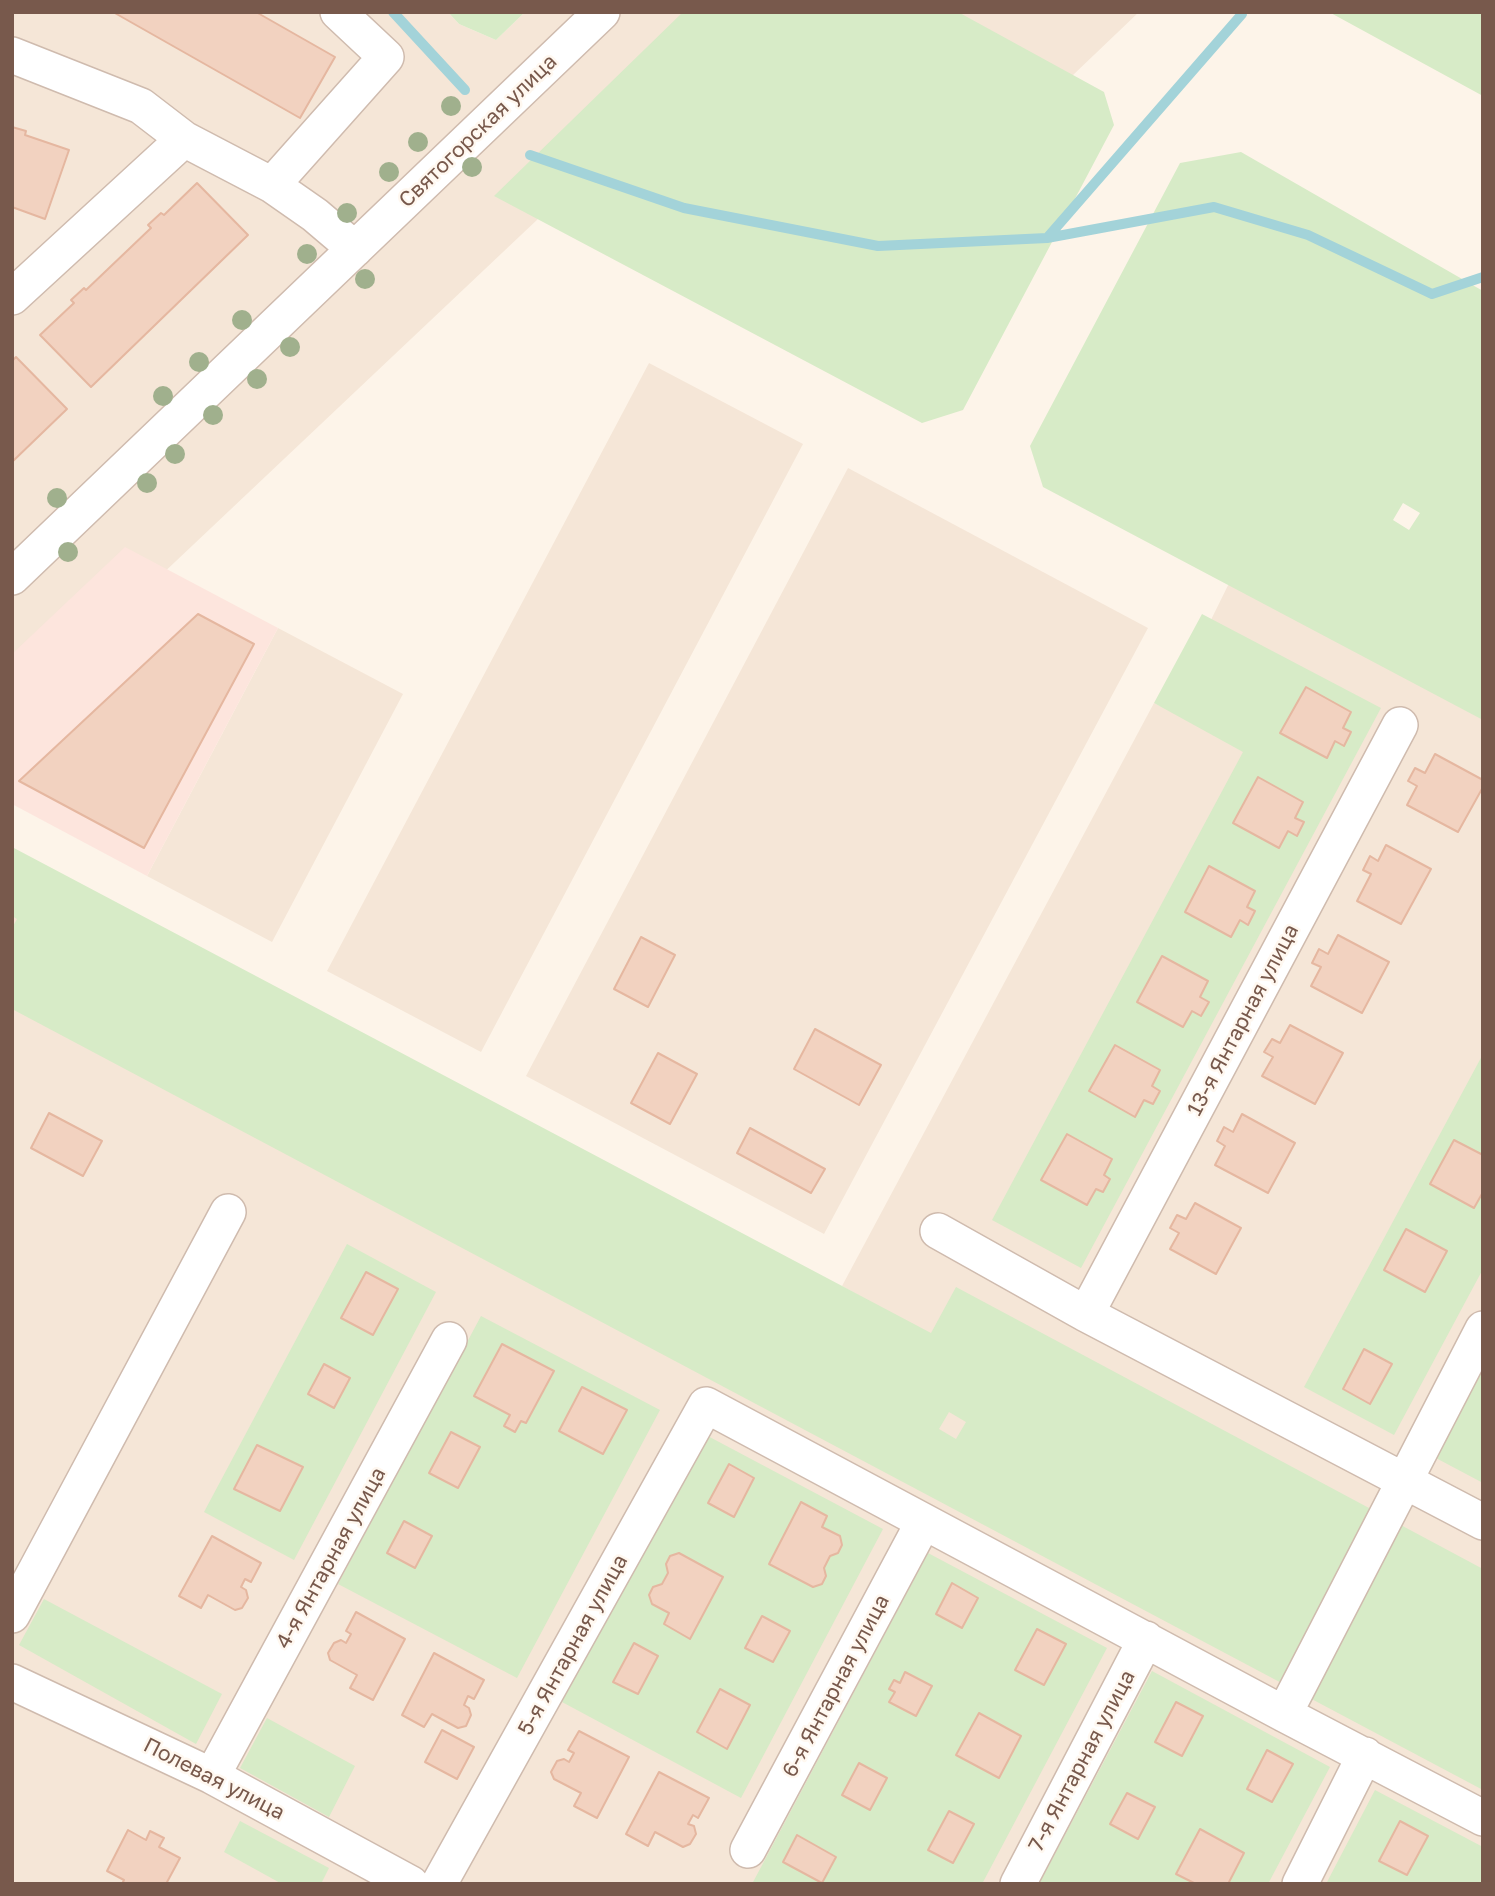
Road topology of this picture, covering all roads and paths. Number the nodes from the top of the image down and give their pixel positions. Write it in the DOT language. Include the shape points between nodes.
graph roads {
  1 [pos="338,12"];
  2 [pos="601,12"];
  3 [pos="12,55"];
  4 [pos="184,139"];
  5 [pos="272,185"];
  6 [pos="355,249"];
  7 [pos="12,297"];
  8 [pos="12,576"];
  9 [pos="1400,725"];
  10 [pos="228,1212"];
  11 [pos="937,1231"];
  12 [pos="1086,1314"];
  13 [pos="1483,1329"];
  14 [pos="449,1340"];
  15 [pos="1404,1479"];
  16 [pos="923,1522"];
  17 [pos="1483,1522"];
  18 [pos="12,1615"];
  19 [pos="1146,1639"];
  20 [pos="12,1682"];
  21 [pos="1284,1714"];
  22 [pos="1365,1755"];
  23 [pos="212,1776"];
  24 [pos="1483,1818"];
  25 [pos="748,1850"];
  26 [pos="411,1884"];
  27 [pos="439,1884"];
  28 [pos="1018,1884"];
  29 [pos="1300,1884"];
  1 -- 5 [label="street" via="386,57"];
  2 -- 6 [label="street, Святогорская улица"];
  3 -- 4 [label="street" via="141,106"];
  4 -- 5 [label="street"];
  4 -- 7 [label="street"];
  5 -- 6 [label="street"];
  6 -- 8 [label="street, Святогорская улица"];
  9 -- 12 [label="street, 13-я Янтарная улица"];
  10 -- 18 [label="street"];
  11 -- 12 [label="street"];
  12 -- 15 [label="street"];
  13 -- 15 [label="street"];
  14 -- 23 [label="street, 4-я Янтарная улица"];
  15 -- 17 [label="street"];
  15 -- 21 [label="street"];
  16 -- 19 [label="street"];
  16 -- 25 [label="street, 6-я Янтарная улица"];
  16 -- 27 [label="street, 5-я Янтарная улица" via="706,1405"];
  19 -- 21 [label="street"];
  19 -- 28 [label="street, 7-я Янтарная улица"];
  20 -- 23 [label="street, Полевая улица"];
  21 -- 22 [label="street"];
  22 -- 24 [label="street"];
  22 -- 29 [label="street"];
  23 -- 26 [label="street, Полевая улица"];
}
